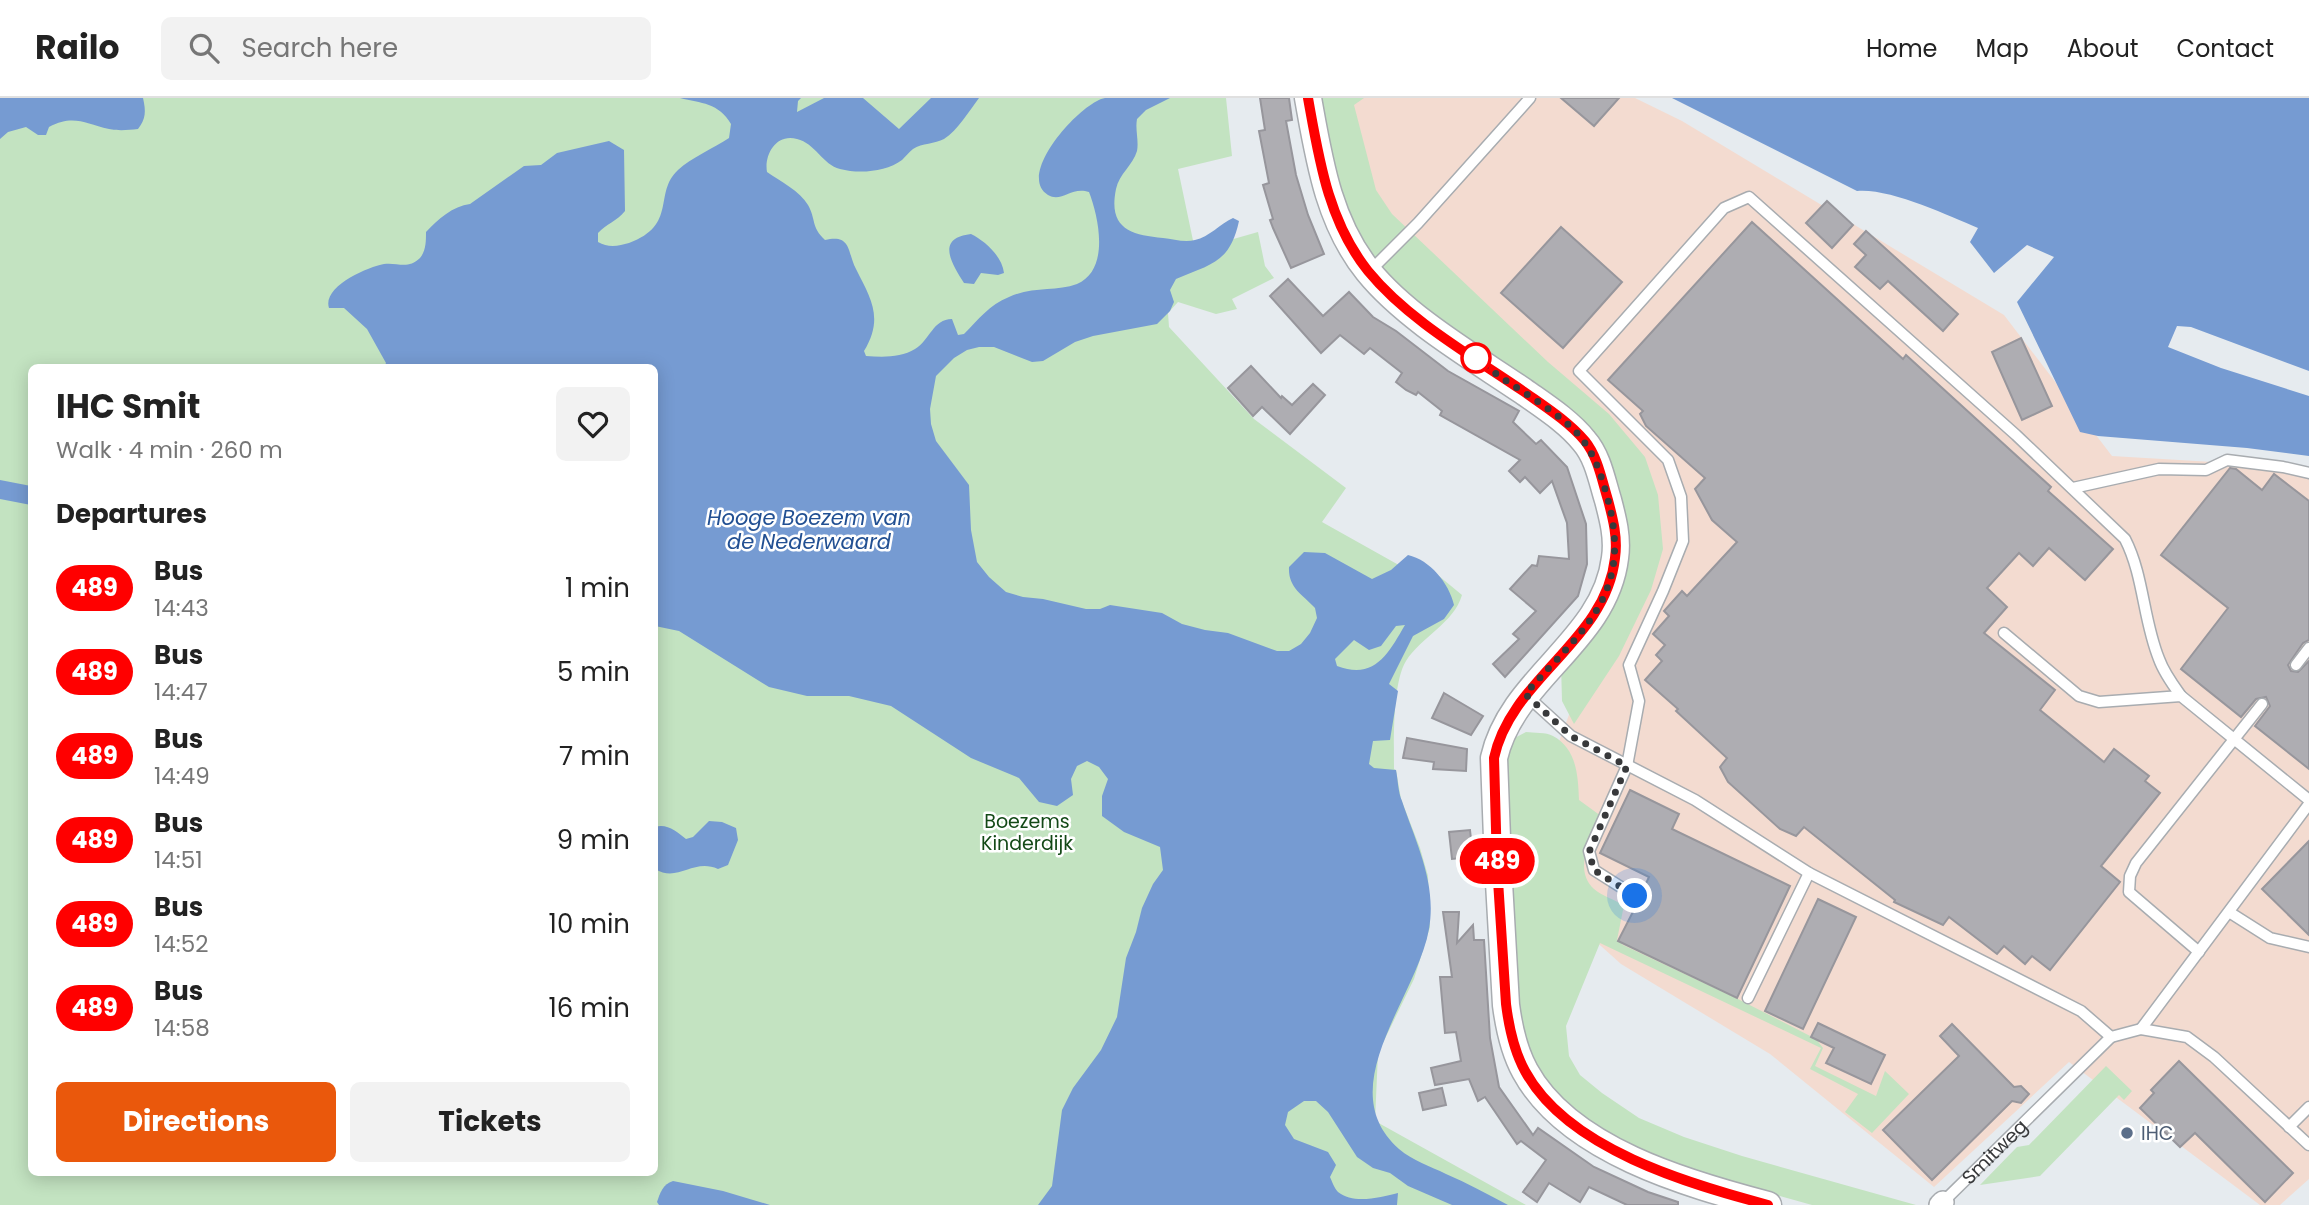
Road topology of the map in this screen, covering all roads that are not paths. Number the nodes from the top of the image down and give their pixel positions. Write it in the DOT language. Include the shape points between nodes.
graph roads {
  1 [pos="1530,98"];
  2 [pos="1310,108"];
  3 [pos="1369,272"];
  4 [pos="2309,473"];
  5 [pos="2073,488"];
  6 [pos="2004,633"];
  7 [pos="2309,648"];
  8 [pos="2296,665"];
  9 [pos="1525,694"];
  10 [pos="2181,696"];
  11 [pos="2262,704"];
  12 [pos="2234,739"];
  13 [pos="1627,766"];
  14 [pos="2309,802"];
  15 [pos="1809,873"];
  16 [pos="1635,896"];
  17 [pos="2229,912"];
  18 [pos="2309,947"];
  19 [pos="2199,953"];
  20 [pos="1748,998"];
  21 [pos="2141,1029"];
  22 [pos="2111,1037"];
  23 [pos="2309,1107"];
  24 [pos="2289,1127"];
  25 [pos="2309,1145"];
  26 [pos="1941,1203"];
  27 [pos="1768,1205"];
  1 -- 3 [label="lane"];
  2 -- 3 [label="street" via="1336,219"];
  3 -- 9 [label="street" via="1414,315 1564,422 1586,443 1595,460 1616,535 1609,587 1591,619"];
  4 -- 5 [label="lane" via="2227,460 2206,470 2159,469"];
  5 -- 10 [label="lane" via="2125,539 2134,556 2158,658"];
  5 -- 13 [label="lane" via="1749,197 1724,208 1579,371 1668,460 1681,497 1683,541 1629,665 1639,701"];
  6 -- 10 [label="lane" via="2089,700"];
  7 -- 8 [label="lane"];
  9 -- 13 [label="lane" via="1571,736"];
  9 -- 27 [label="street" via="1498,742 1494,786 1508,1020 1526,1073 1563,1116 1620,1154 1703,1187"];
  10 -- 12 [label="lane"];
  11 -- 12 [label="lane"];
  12 -- 14 [label="lane"];
  12 -- 19 [label="lane" via="2136,863 2128,886 2129,892"];
  13 -- 15 [label="lane" via="1695,800"];
  13 -- 16 [label="lane" via="1589,852 1594,870"];
  14 -- 17 [label="lane"];
  15 -- 20 [label="lane"];
  15 -- 22 [label="lane" via="2081,1011"];
  17 -- 18 [label="lane" via="2270,938"];
  17 -- 19 [label="lane"];
  19 -- 21 [label="lane"];
  21 -- 22 [label="lane"];
  21 -- 24 [label="lane" via="2187,1037"];
  22 -- 26 [label="lane, Smitweg"];
  23 -- 24 [label="lane"];
  24 -- 25 [label="lane"];
}
